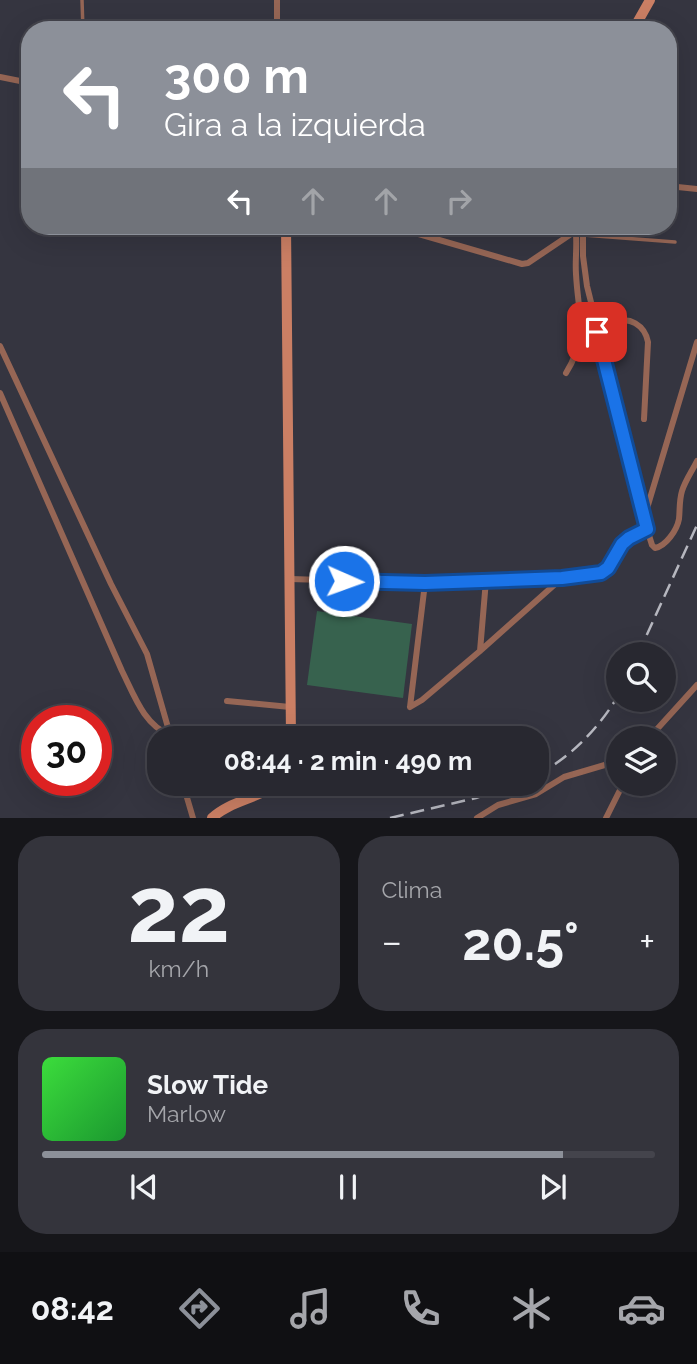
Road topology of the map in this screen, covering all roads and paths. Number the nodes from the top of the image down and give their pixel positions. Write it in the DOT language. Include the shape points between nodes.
graph roads {
  1 [pos="82,0"];
  2 [pos="277,0"];
  3 [pos="650,0"];
  4 [pos="83,21"];
  5 [pos="277,21"];
  6 [pos="638,21"];
  7 [pos="0,78"];
  8 [pos="21,82"];
  9 [pos="677,187"];
  10 [pos="697,188"];
  11 [pos="286,235"];
  12 [pos="422,235"];
  13 [pos="570,235"];
  14 [pos="576,235"];
  15 [pos="583,235"];
  16 [pos="674,242"];
  17 [pos="598,335"];
  18 [pos="697,342"];
  19 [pos="0,346"];
  20 [pos="566,373"];
  21 [pos="0,393"];
  22 [pos="645,419"];
  23 [pos="697,461"];
  24 [pos="644,517"];
  25 [pos="647,529"];
  26 [pos="562,578"];
  27 [pos="290,579"];
  28 [pos="486,580"];
  29 [pos="425,583"];
  30 [pos="480,651"];
  31 [pos="697,685"];
  32 [pos="227,701"];
  33 [pos="290,706"];
  34 [pos="154,726"];
  35 [pos="168,726"];
  36 [pos="291,726"];
  37 [pos="660,726"];
  38 [pos="606,765"];
  39 [pos="187,796"];
  40 [pos="256,796"];
  41 [pos="617,796"];
  42 [pos="193,818"];
  43 [pos="212,818"];
  44 [pos="477,818"];
  45 [pos="606,818"];
  1 -- 4 [label="lane"];
  2 -- 5 [label="street"];
  3 -- 6 [label="main road"];
  7 -- 8 [label="street"];
  9 -- 10 [label="street"];
  11 -- 27 [label="main road"];
  12 -- 13 [label="street" via="522,264"];
  14 -- 20 [label="street" via="581,335"];
  15 -- 16 [label="lane"];
  15 -- 17 [label="street" via="587,286"];
  17 -- 22 [label="street" via="621,320 631,321 646,333"];
  17 -- 24 [label="street"];
  18 -- 24 [label="street"];
  19 -- 35 [label="street" via="151,665"];
  21 -- 34 [label="street" via="122,671"];
  23 -- 25 [label="street" via="682,489 679,523 666,543 655,548"];
  24 -- 25 [label="street"];
  25 -- 26 [label="street" via="622,544 601,573"];
  26 -- 28 [label="street"];
  26 -- 30 [label="street"];
  27 -- 29 [label="street"];
  27 -- 33 [label="main road"];
  28 -- 29 [label="street"];
  28 -- 30 [label="street"];
  29 -- 30 [label="street" via="410,707"];
  31 -- 37 [label="street"];
  32 -- 33 [label="street"];
  33 -- 36 [label="main road"];
  38 -- 44 [label="street" via="564,777 536,794 498,804"];
  39 -- 42 [label="street"];
  40 -- 43 [label="main road"];
  41 -- 45 [label="street"];
}
